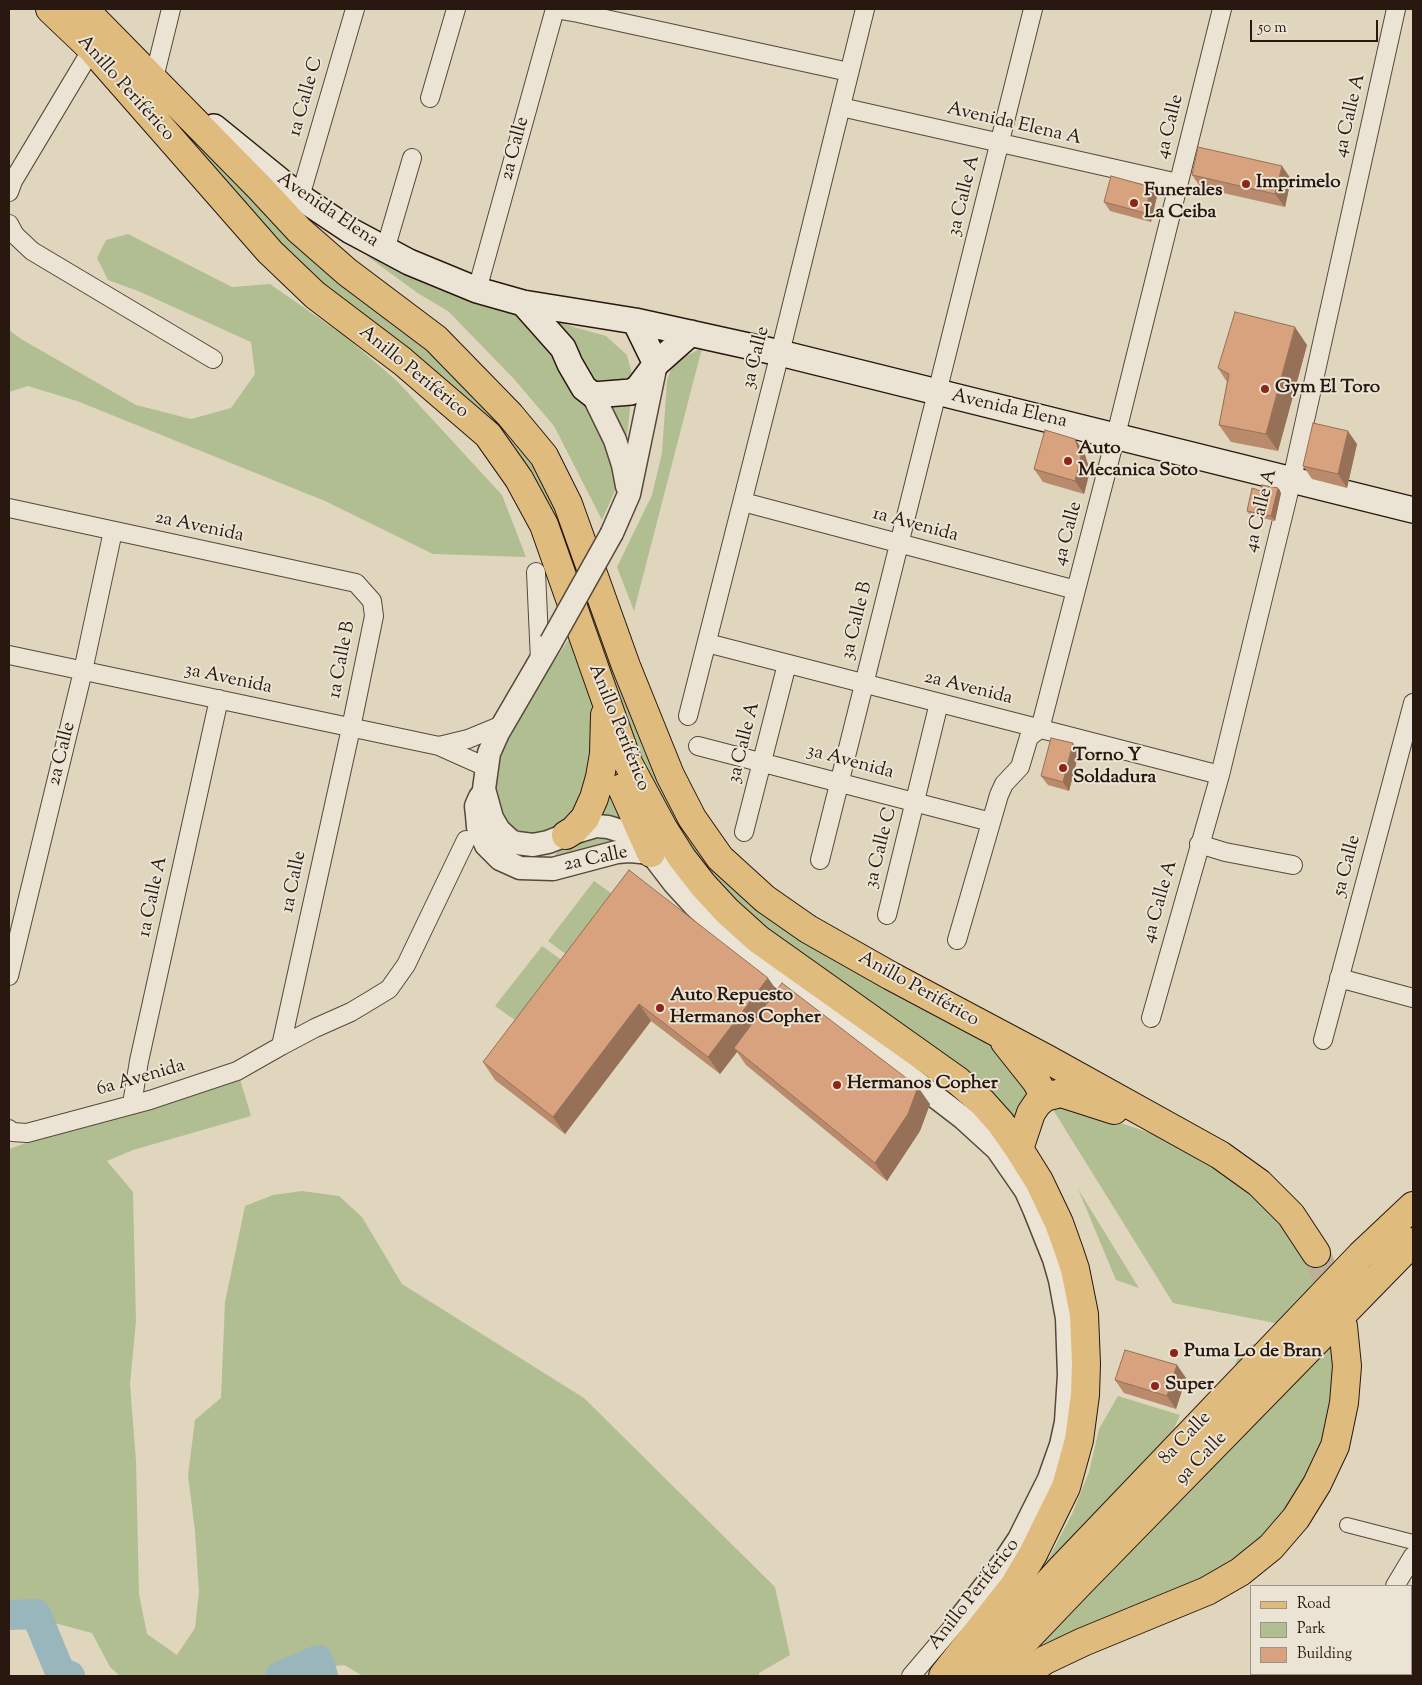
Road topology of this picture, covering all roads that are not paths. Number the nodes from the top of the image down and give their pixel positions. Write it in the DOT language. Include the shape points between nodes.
graph roads {
  1 [pos="50,9"];
  2 [pos="84,9"];
  3 [pos="171,9"];
  4 [pos="355,9"];
  5 [pos="456,9"];
  6 [pos="555,9"];
  7 [pos="865,9"];
  8 [pos="1033,9"];
  9 [pos="1222,9"];
  10 [pos="1396,9"];
  11 [pos="92,49"];
  12 [pos="849,72"];
  13 [pos="154,78"];
  14 [pos="430,98"];
  15 [pos="841,107"];
  16 [pos="999,144"];
  17 [pos="412,158"];
  18 [pos="1178,183"];
  19 [pos="9,192"];
  20 [pos="300,197"];
  21 [pos="9,224"];
  22 [pos="385,250"];
  23 [pos="478,290"];
  24 [pos="523,303"];
  25 [pos="579,310"];
  26 [pos="636,321"];
  27 [pos="691,333"];
  28 [pos="563,348"];
  29 [pos="780,353"];
  30 [pos="213,359"];
  31 [pos="656,364"];
  32 [pos="938,393"];
  33 [pos="593,395"];
  34 [pos="1116,435"];
  35 [pos="1292,479"];
  36 [pos="629,494"];
  37 [pos="743,502"];
  38 [pos="9,508"];
  39 [pos="1413,510"];
  40 [pos="113,531"];
  41 [pos="899,544"];
  42 [pos="536,572"];
  43 [pos="1076,590"];
  44 [pos="372,601"];
  45 [pos="706,644"];
  46 [pos="546,652"];
  47 [pos="9,655"];
  48 [pos="787,664"];
  49 [pos="83,671"];
  50 [pos="864,684"];
  51 [pos="219,699"];
  52 [pos="605,701"];
  53 [pos="939,703"];
  54 [pos="1413,703"];
  55 [pos="688,716"];
  56 [pos="502,725"];
  57 [pos="351,728"];
  58 [pos="1040,729"];
  59 [pos="439,746"];
  60 [pos="698,746"];
  61 [pos="762,762"];
  62 [pos="1220,775"];
  63 [pos="485,778"];
  64 [pos="838,782"];
  65 [pos="916,802"];
  66 [pos="991,822"];
  67 [pos="744,832"];
  68 [pos="566,835"];
  69 [pos="466,840"];
  70 [pos="1200,844"];
  71 [pos="651,853"];
  72 [pos="820,860"];
  73 [pos="1293,865"];
  74 [pos="887,916"];
  75 [pos="957,940"];
  76 [pos="9,976"];
  77 [pos="1339,978"];
  78 [pos="1413,998"];
  79 [pos="1151,1018"];
  80 [pos="1000,1034"];
  81 [pos="1323,1040"];
  82 [pos="281,1046"];
  83 [pos="1045,1097"];
  84 [pos="132,1104"];
  85 [pos="1170,1127"];
  86 [pos="9,1130"];
  87 [pos="1019,1149"];
  88 [pos="1413,1206"];
  89 [pos="1413,1242"];
  90 [pos="1316,1253"];
  91 [pos="1343,1326"];
  92 [pos="1347,1525"];
  93 [pos="1413,1542"];
  94 [pos="1413,1556"];
  95 [pos="1396,1585"];
  96 [pos="970,1624"];
  97 [pos="911,1676"];
  98 [pos="943,1676"];
  99 [pos="963,1676"];
  100 [pos="991,1676"];
  101 [pos="1022,1676"];
  1 -- 11 [label="main road, Anillo Periférico"];
  2 -- 13 [label="main road, Anillo Periférico"];
  3 -- 13 [label="street"];
  4 -- 20 [label="street, 1a Calle C"];
  5 -- 14 [label="street"];
  6 -- 12 [label="street"];
  6 -- 23 [label="street, 2a Calle"];
  7 -- 12 [label="street, 3a Calle"];
  8 -- 16 [label="street, 3a Calle A"];
  9 -- 18 [label="street, 4a Calle"];
  10 -- 35 [label="street, 4a Calle A"];
  11 -- 19 [label="street"];
  11 -- 52 [label="main road, Anillo Periférico" via="270,252 315,294 488,435 519,479 544,525"];
  12 -- 15 [label="street, 3a Calle"];
  13 -- 20 [label="main road, Avenida Elena"];
  13 -- 80 [label="main road, Anillo Periférico" via="299,230 347,272 436,339 510,415 544,456 568,504 626,666 670,775 692,818 720,858 764,899 808,929"];
  15 -- 16 [label="street, Avenida Elena A"];
  15 -- 29 [label="street, 3a Calle"];
  16 -- 18 [label="street, Avenida Elena A"];
  16 -- 32 [label="street, 3a Calle A"];
  17 -- 22 [label="street"];
  18 -- 34 [label="street, 4a Calle"];
  20 -- 22 [label="main road, Avenida Elena"];
  21 -- 30 [label="street" via="15,235 32,251"];
  22 -- 23 [label="main road, Avenida Elena"];
  23 -- 24 [label="main road, Avenida Elena"];
  24 -- 25 [label="main road, Avenida Elena"];
  24 -- 28 [label="main road"];
  25 -- 26 [label="main road, Avenida Elena"];
  25 -- 28 [label="main road"];
  26 -- 27 [label="main road, Avenida Elena"];
  26 -- 31 [label="main road"];
  27 -- 29 [label="main road, Avenida Elena"];
  27 -- 31 [label="main road"];
  28 -- 33 [label="main road" via="584,388"];
  29 -- 32 [label="main road, Avenida Elena"];
  29 -- 37 [label="street, 3a Calle"];
  31 -- 33 [label="main road" via="638,388 631,392"];
  31 -- 36 [label="street, 2a Calle"];
  32 -- 34 [label="main road, Avenida Elena"];
  32 -- 41 [label="street, 3a Calle B"];
  33 -- 36 [label="street" via="615,440"];
  34 -- 35 [label="main road, Avenida Elena"];
  34 -- 43 [label="street, 4a Calle"];
  35 -- 39 [label="main road, Avenida Elena"];
  35 -- 62 [label="street, 4a Calle A"];
  36 -- 46 [label="street, 2a Calle, bridge" via="612,533"];
  37 -- 41 [label="street, 1a Avenida"];
  37 -- 45 [label="street, 3a Calle"];
  38 -- 40 [label="street, 2a Avenida"];
  40 -- 44 [label="street, 2a Avenida" via="356,583"];
  40 -- 49 [label="street, 2a Calle"];
  41 -- 43 [label="street, 1a Avenida"];
  41 -- 50 [label="street, 3a Calle B"];
  42 -- 46 [label="street"];
  43 -- 58 [label="street, 4a Calle"];
  44 -- 57 [label="street, 1a Calle B" via="374,616"];
  45 -- 48 [label="street, 2a Avenida"];
  45 -- 55 [label="street, 3a Calle"];
  46 -- 56 [label="street, 2a Calle"];
  47 -- 49 [label="street, 3a Avenida"];
  48 -- 50 [label="street, 2a Avenida"];
  48 -- 61 [label="street, 3a Calle A"];
  49 -- 51 [label="street, 3a Avenida"];
  49 -- 76 [label="street, 2a Calle"];
  50 -- 53 [label="street, 2a Avenida"];
  50 -- 64 [label="street, 3a Calle B"];
  51 -- 57 [label="street, 3a Avenida"];
  51 -- 84 [label="street, 1a Calle A"];
  52 -- 68 [label="main road" via="604,754 598,787 585,818"];
  52 -- 71 [label="main road" via="618,776"];
  52 -- 87 [label="main road, Anillo Periférico" via="628,763 663,828 682,858 727,911 797,968 958,1081 1000,1122"];
  53 -- 58 [label="street, 2a Avenida"];
  53 -- 65 [label="street, 3a Calle C"];
  54 -- 77 [label="street, 5a Calle"];
  56 -- 59 [label="street, 3a Avenida"];
  56 -- 63 [label="street, 2a Calle" via="491,748"];
  57 -- 59 [label="street, 3a Avenida"];
  57 -- 82 [label="street, 1a Calle"];
  58 -- 62 [label="street, 2a Avenida"];
  58 -- 66 [label="street, 4a Calle" via="1029,737 1020,767 1004,784"];
  59 -- 63 [label="street, 3a Avenida"];
  60 -- 61 [label="street, 3a Avenida"];
  61 -- 64 [label="street, 3a Avenida"];
  61 -- 67 [label="street, 3a Calle A"];
  62 -- 70 [label="street, 4a Calle A"];
  63 -- 68 [label="street, 2a Calle" via="492,818 499,830 511,840 541,844"];
  63 -- 71 [label="street, 2a Calle" via="476,806 480,832 493,854 510,865 553,870 617,852"];
  64 -- 65 [label="street, 3a Avenida"];
  64 -- 72 [label="street, 3a Calle B"];
  65 -- 66 [label="street, 3a Avenida"];
  65 -- 74 [label="street, 3a Calle C"];
  66 -- 75 [label="street, 4a Calle"];
  68 -- 71 [label="street, 2a Calle" via="589,827 608,827 621,831"];
  69 -- 82 [label="street" via="406,965 389,989 351,1012"];
  70 -- 73 [label="street"];
  70 -- 79 [label="street, 4a Calle A"];
  71 -- 96 [label="street, Anillo Periférico" via="690,901 734,942 987,1139 1013,1172 1034,1209 1054,1259 1067,1318 1069,1375 1066,1422 1049,1479"];
  77 -- 78 [label="street"];
  77 -- 81 [label="street, 5a Calle"];
  80 -- 83 [label="main road"];
  80 -- 85 [label="main road, Anillo Periférico"];
  82 -- 84 [label="street, 6a Avenida" via="237,1071"];
  83 -- 85 [label="main road" via="1061,1093"];
  83 -- 87 [label="main road" via="1031,1113"];
  84 -- 86 [label="street, 6a Avenida" via="27,1134"];
  85 -- 90 [label="main road, Anillo Periférico" via="1260,1183 1291,1215"];
  87 -- 96 [label="main road, Anillo Periférico" via="1049,1200 1075,1268 1084,1314 1085,1395 1079,1440 1066,1487 1033,1554 1019,1578"];
  88 -- 99 [label="main road, 8a Calle" via="1361,1255 1061,1568"];
  89 -- 100 [label="main road, 9a Calle"];
  91 -- 101 [label="main road" via="1347,1366 1344,1403 1335,1446 1296,1518 1271,1547 1240,1572 1207,1591 1083,1642 1044,1660"];
  92 -- 93 [label="street"];
  94 -- 95 [label="street"];
  96 -- 97 [label="street, Anillo Periférico"];
  96 -- 98 [label="main road, Anillo Periférico"];
}
